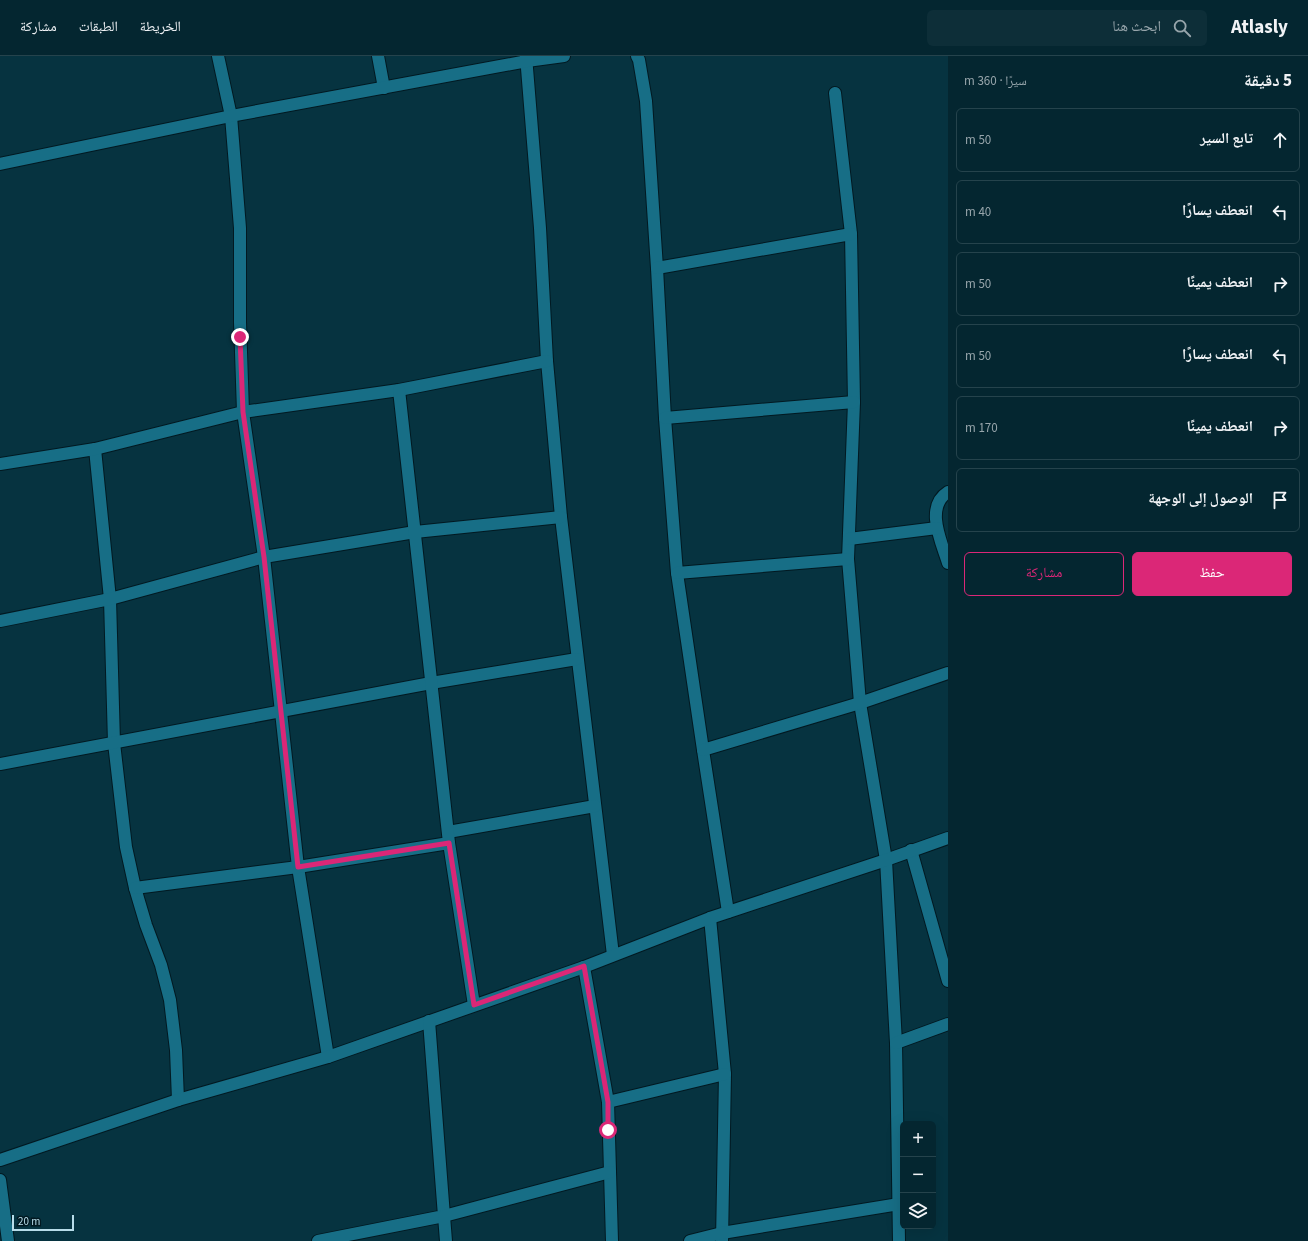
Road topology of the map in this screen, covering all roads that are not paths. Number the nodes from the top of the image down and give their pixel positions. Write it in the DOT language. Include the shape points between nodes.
graph roads {
  1 [pos="218,56"];
  2 [pos="378,56"];
  3 [pos="564,56"];
  4 [pos="637,56"];
  5 [pos="527,59"];
  6 [pos="384,88"];
  7 [pos="835,93"];
  8 [pos="231,116"];
  9 [pos="0,164"];
  10 [pos="851,234"];
  11 [pos="657,268"];
  12 [pos="547,361"];
  13 [pos="399,390"];
  14 [pos="854,402"];
  15 [pos="243,412"];
  16 [pos="665,418"];
  17 [pos="95,449"];
  18 [pos="0,464"];
  19 [pos="948,492"];
  20 [pos="561,517"];
  21 [pos="937,528"];
  22 [pos="415,532"];
  23 [pos="849,539"];
  24 [pos="264,557"];
  25 [pos="848,559"];
  26 [pos="948,563"];
  27 [pos="677,573"];
  28 [pos="110,600"];
  29 [pos="0,621"];
  30 [pos="577,659"];
  31 [pos="948,673"];
  32 [pos="431,683"];
  33 [pos="860,703"];
  34 [pos="281,711"];
  35 [pos="114,743"];
  36 [pos="703,750"];
  37 [pos="0,764"];
  38 [pos="594,806"];
  39 [pos="448,837"];
  40 [pos="948,838"];
  41 [pos="911,850"];
  42 [pos="886,860"];
  43 [pos="298,867"];
  44 [pos="135,888"];
  45 [pos="728,912"];
  46 [pos="710,918"];
  47 [pos="613,955"];
  48 [pos="584,966"];
  49 [pos="948,981"];
  50 [pos="474,1005"];
  51 [pos="429,1022"];
  52 [pos="948,1024"];
  53 [pos="896,1043"];
  54 [pos="328,1057"];
  55 [pos="725,1074"];
  56 [pos="178,1100"];
  57 [pos="608,1102"];
  58 [pos="0,1160"];
  59 [pos="610,1172"];
  60 [pos="0,1180"];
  61 [pos="899,1204"];
  62 [pos="444,1216"];
  63 [pos="722,1237"];
  64 [pos="8,1241"];
  65 [pos="318,1241"];
  66 [pos="446,1241"];
  67 [pos="612,1241"];
  68 [pos="690,1241"];
  69 [pos="899,1241"];
  1 -- 8 [label="street"];
  2 -- 6 [label="street"];
  3 -- 5 [label="street"];
  4 -- 11 [label="street" via="640,60 646,101"];
  5 -- 6 [label="street"];
  5 -- 12 [label="street"];
  6 -- 8 [label="street"];
  7 -- 10 [label="street"];
  8 -- 9 [label="street"];
  8 -- 15 [label="street" via="240,228"];
  10 -- 11 [label="street"];
  10 -- 14 [label="street"];
  11 -- 16 [label="street"];
  12 -- 13 [label="street"];
  12 -- 20 [label="street"];
  13 -- 15 [label="street"];
  13 -- 22 [label="street"];
  14 -- 16 [label="street"];
  14 -- 23 [label="street"];
  15 -- 17 [label="street"];
  15 -- 24 [label="street"];
  16 -- 27 [label="street"];
  17 -- 18 [label="street"];
  17 -- 28 [label="street"];
  19 -- 21 [label="street" via="938,504 935,515"];
  20 -- 22 [label="street"];
  20 -- 30 [label="street"];
  21 -- 23 [label="street"];
  21 -- 26 [label="street"];
  22 -- 24 [label="street"];
  22 -- 32 [label="street"];
  23 -- 25 [label="street"];
  24 -- 28 [label="street"];
  24 -- 34 [label="street"];
  25 -- 27 [label="street"];
  25 -- 33 [label="street"];
  27 -- 36 [label="street"];
  28 -- 29 [label="street"];
  28 -- 35 [label="street"];
  30 -- 32 [label="street"];
  30 -- 38 [label="street"];
  31 -- 33 [label="street"];
  32 -- 34 [label="street"];
  32 -- 39 [label="street"];
  33 -- 36 [label="street"];
  33 -- 42 [label="street"];
  34 -- 35 [label="street"];
  34 -- 43 [label="street"];
  35 -- 37 [label="street"];
  35 -- 44 [label="street" via="126,847"];
  36 -- 45 [label="street"];
  38 -- 39 [label="street"];
  38 -- 47 [label="street"];
  39 -- 43 [label="street"];
  39 -- 50 [label="street"];
  40 -- 41 [label="street"];
  41 -- 42 [label="street"];
  41 -- 49 [label="street"];
  42 -- 45 [label="street"];
  42 -- 53 [label="street"];
  43 -- 44 [label="street"];
  43 -- 54 [label="street"];
  44 -- 56 [label="street" via="170,1000"];
  45 -- 46 [label="street"];
  46 -- 47 [label="street"];
  46 -- 55 [label="street"];
  47 -- 48 [label="street"];
  48 -- 50 [label="street"];
  48 -- 57 [label="street"];
  50 -- 51 [label="street"];
  51 -- 54 [label="street"];
  51 -- 62 [label="street"];
  52 -- 53 [label="street"];
  53 -- 61 [label="street"];
  54 -- 56 [label="street"];
  55 -- 57 [label="street"];
  55 -- 63 [label="street"];
  56 -- 58 [label="street"];
  57 -- 59 [label="street"];
  59 -- 62 [label="street"];
  59 -- 67 [label="street"];
  60 -- 64 [label="street"];
  61 -- 63 [label="street"];
  61 -- 69 [label="street"];
  62 -- 65 [label="street"];
  62 -- 66 [label="street"];
  63 -- 68 [label="street"];
}
